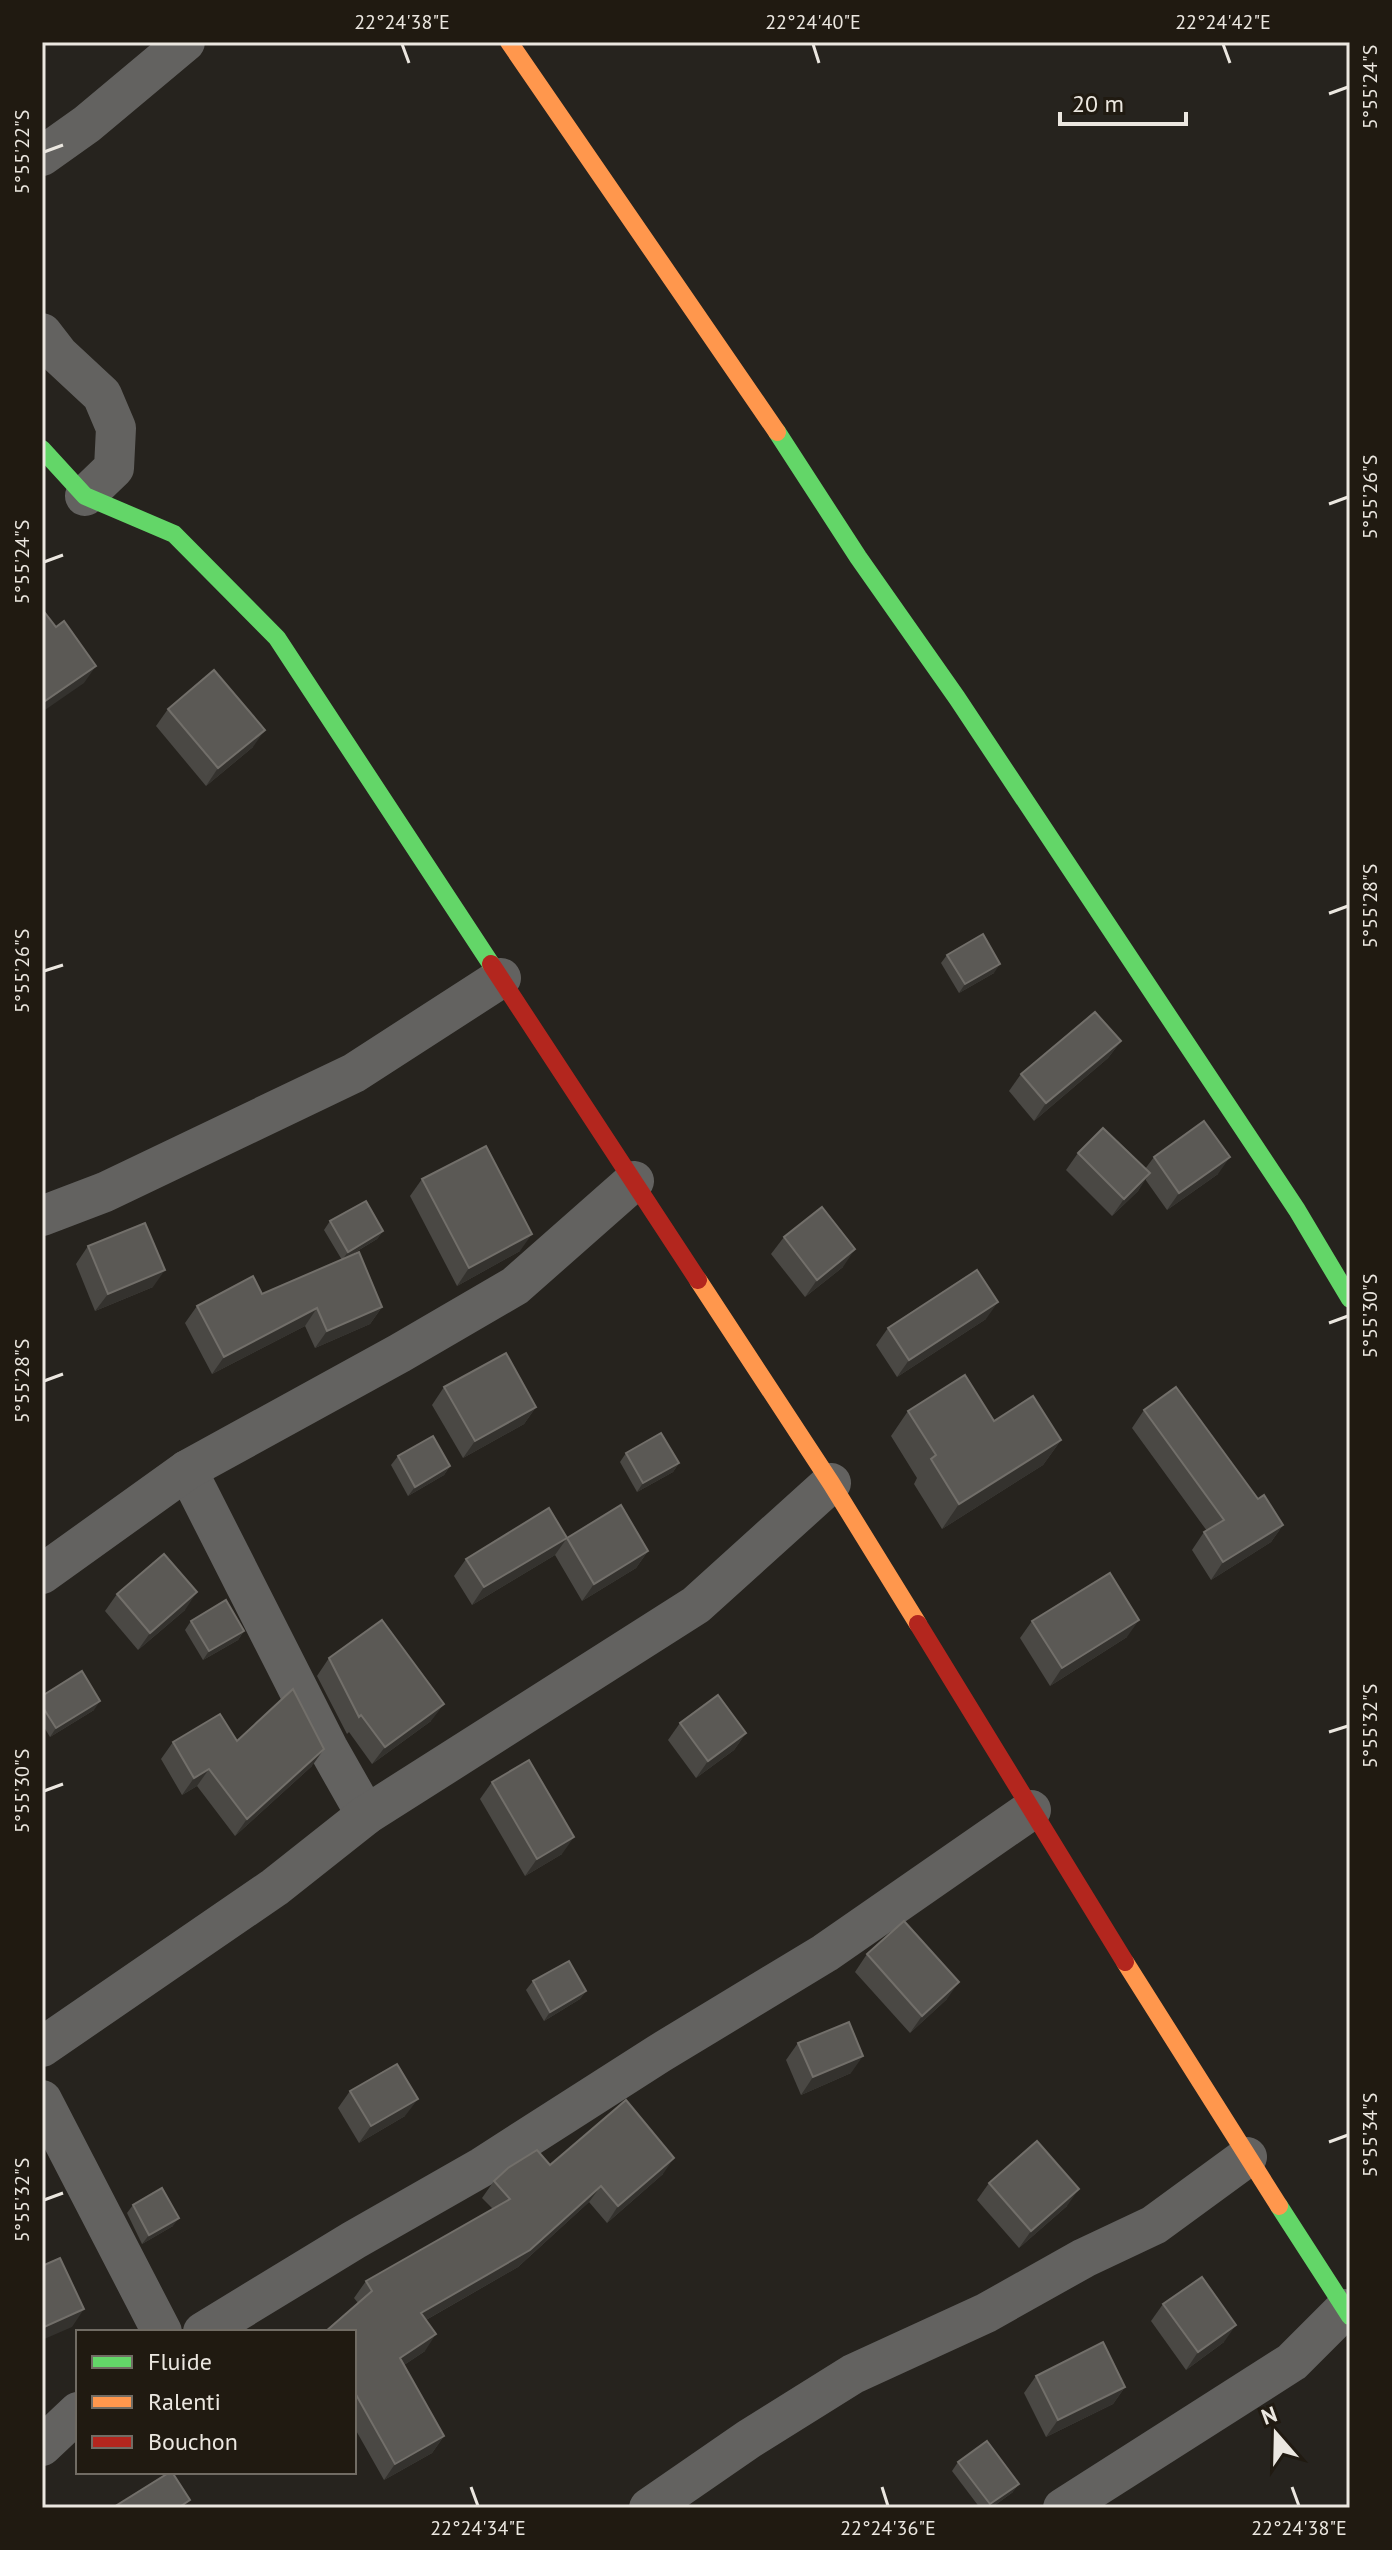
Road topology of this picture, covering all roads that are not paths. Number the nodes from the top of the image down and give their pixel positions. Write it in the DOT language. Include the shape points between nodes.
graph roads {
  1 [pos="185,42"];
  2 [pos="509,42"];
  3 [pos="42,156"];
  4 [pos="42,333"];
  5 [pos="42,449"];
  6 [pos="85,496"];
  7 [pos="501,978"];
  8 [pos="634,1181"];
  9 [pos="42,1216"];
  10 [pos="1350,1299"];
  11 [pos="187,1470"];
  12 [pos="831,1483"];
  13 [pos="42,1574"];
  14 [pos="1031,1810"];
  15 [pos="366,1815"];
  16 [pos="42,2047"];
  17 [pos="42,2100"];
  18 [pos="1247,2157"];
  19 [pos="1348,2312"];
  20 [pos="161,2330"];
  21 [pos="206,2330"];
  22 [pos="76,2414"];
  23 [pos="42,2446"];
  24 [pos="649,2508"];
  25 [pos="1063,2508"];
  1 -- 3 [label="street"];
  2 -- 10 [label="main road" via="965,711 1297,1210"];
  4 -- 6 [label="street" via="102,395 116,428 114,468"];
  5 -- 6 [label="main road"];
  6 -- 7 [label="main road" via="174,534 277,638"];
  7 -- 8 [label="main road"];
  7 -- 9 [label="street" via="354,1073 105,1192"];
  8 -- 11 [label="street" via="515,1286"];
  8 -- 12 [label="main road"];
  11 -- 13 [label="street"];
  11 -- 15 [label="street"];
  12 -- 14 [label="main road"];
  12 -- 15 [label="street" via="696,1605"];
  14 -- 18 [label="main road"];
  14 -- 21 [label="street" via="825,1953 482,2167"];
  15 -- 16 [label="street" via="275,1887"];
  17 -- 20 [label="street"];
  18 -- 19 [label="main road"];
  18 -- 24 [label="street" via="1154,2225 986,2313 853,2374"];
  19 -- 25 [label="street" via="1292,2362"];
  22 -- 23 [label="street"];
}
